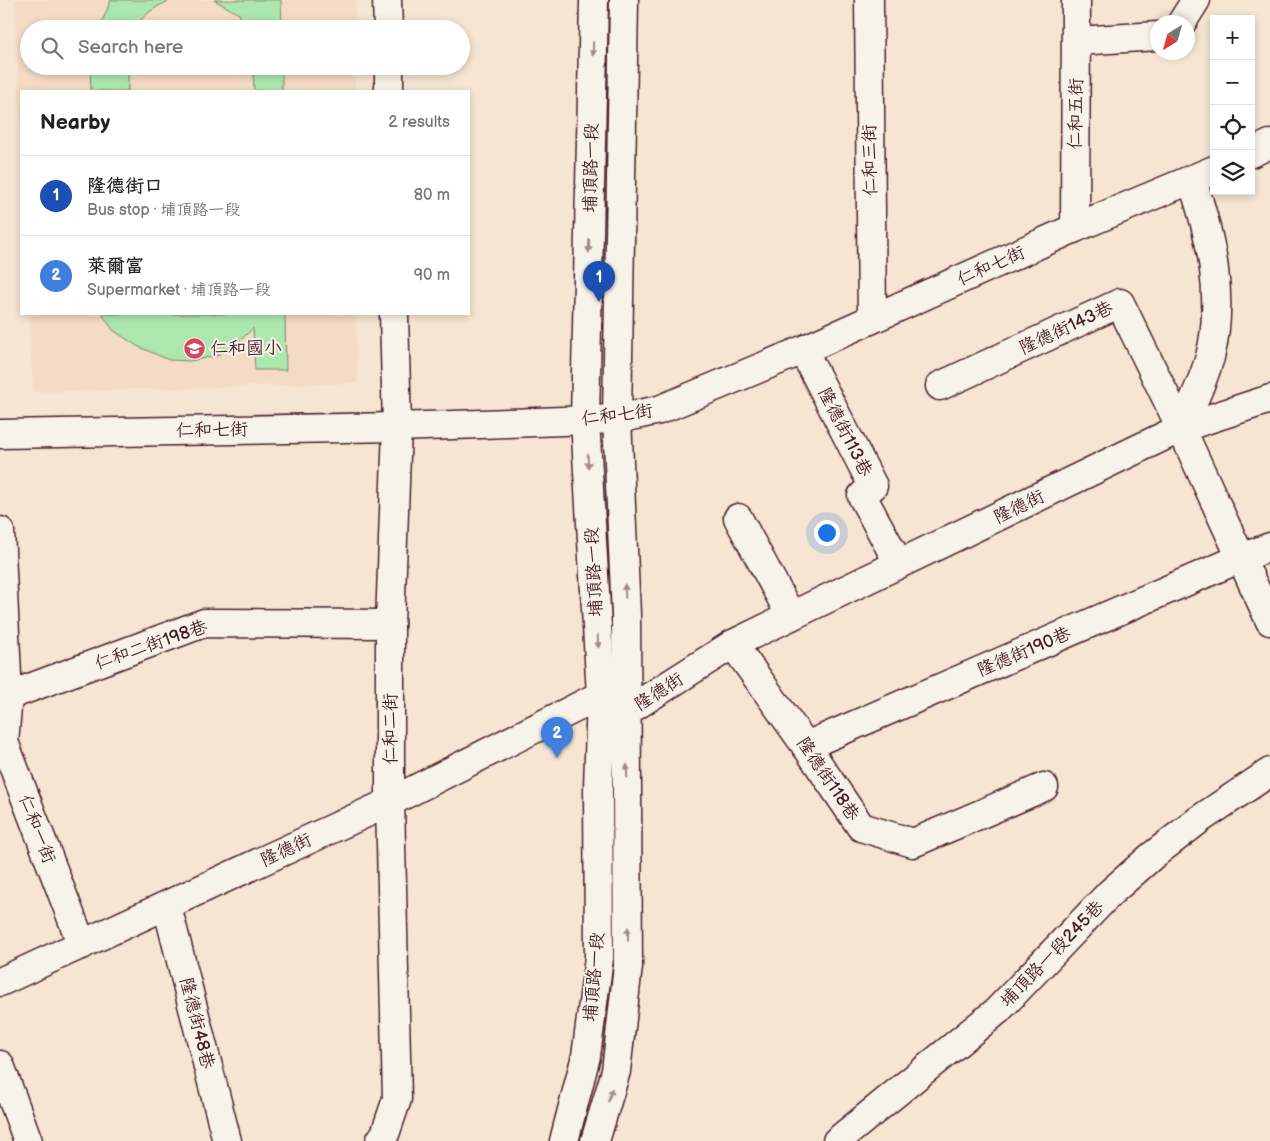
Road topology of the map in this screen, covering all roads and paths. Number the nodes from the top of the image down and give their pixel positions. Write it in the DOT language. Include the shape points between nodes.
graph roads {
  1 [pos="388,0"];
  2 [pos="594,0"];
  3 [pos="624,0"];
  4 [pos="869,0"];
  5 [pos="1076,0"];
  6 [pos="1196,0"];
  7 [pos="1186,15"];
  8 [pos="388,20"];
  9 [pos="1150,36"];
  10 [pos="1077,41"];
  11 [pos="389,75"];
  12 [pos="389,90"];
  13 [pos="1270,144"];
  14 [pos="1255,151"];
  15 [pos="1203,175"];
  16 [pos="1075,228"];
  17 [pos="394,315"];
  18 [pos="872,319"];
  19 [pos="803,350"];
  20 [pos="940,386"];
  21 [pos="1270,399"];
  22 [pos="617,419"];
  23 [pos="585,420"];
  24 [pos="396,427"];
  25 [pos="1181,428"];
  26 [pos="0,434"];
  27 [pos="738,518"];
  28 [pos="0,531"];
  29 [pos="1270,547"];
  30 [pos="1241,558"];
  31 [pos="899,564"];
  32 [pos="791,616"];
  33 [pos="1270,622"];
  34 [pos="390,624"];
  35 [pos="733,644"];
  36 [pos="601,695"];
  37 [pos="8,696"];
  38 [pos="626,712"];
  39 [pos="806,746"];
  40 [pos="1270,772"];
  41 [pos="1044,787"];
  42 [pos="390,802"];
  43 [pos="167,906"];
  44 [pos="82,945"];
  45 [pos="0,982"];
  46 [pos="0,1066"];
  47 [pos="28,1141"];
  48 [pos="227,1141"];
  49 [pos="380,1141"];
  50 [pos="564,1141"];
  51 [pos="595,1141"];
  52 [pos="837,1141"];
  1 -- 8 [label="street"];
  2 -- 23 [label="street, 埔頂路一段, one-way"];
  3 -- 22 [label="street, 埔頂路一段"];
  4 -- 18 [label="street, 仁和三街"];
  5 -- 10 [label="street, 仁和五街"];
  6 -- 7 [label="street"];
  9 -- 10 [label="street"];
  10 -- 16 [label="street, 仁和五街"];
  11 -- 12 [label="street"];
  13 -- 14 [label="street"];
  15 -- 16 [label="street, 仁和七街"];
  15 -- 25 [label="street" via="1217,314 1210,357"];
  16 -- 18 [label="street, 仁和七街"];
  17 -- 24 [label="street, 仁和二街"];
  18 -- 19 [label="street, 仁和七街"];
  19 -- 22 [label="street, 仁和七街" via="659,410"];
  19 -- 31 [label="street, 隆德街113巷" via="872,486 862,496"];
  20 -- 25 [label="street, 隆德街143巷" via="1120,303"];
  21 -- 25 [label="street, 隆德街"];
  22 -- 23 [label="street, 仁和七街"];
  38 -- 22 [label="street, 埔頂路一段, one-way" via="626,614"];
  23 -- 24 [label="street, 仁和七街"];
  23 -- 36 [label="street, 埔頂路一段, one-way"];
  24 -- 26 [label="street, 仁和七街"];
  24 -- 34 [label="street, 仁和二街"];
  25 -- 30 [label="street"];
  25 -- 31 [label="street, 隆德街"];
  27 -- 32 [label="street"];
  28 -- 37 [label="street, 仁和一街"];
  29 -- 30 [label="street, 隆德街190巷"];
  30 -- 33 [label="street"];
  30 -- 39 [label="street, 隆德街190巷"];
  31 -- 32 [label="street, 隆德街"];
  32 -- 35 [label="street, 隆德街"];
  34 -- 37 [label="street, 仁和二街198巷" via="204,623"];
  34 -- 42 [label="street, 仁和二街"];
  35 -- 38 [label="street, 隆德街"];
  35 -- 39 [label="street, 隆德街118巷"];
  36 -- 38 [label="street, 隆德街"];
  36 -- 42 [label="street, 隆德街"];
  36 -- 50 [label="street, 埔頂路一段" via="599,958 586,1056"];
  37 -- 44 [label="street, 仁和一街" via="4,742"];
  51 -- 38 [label="street, 埔頂路一段, one-way" via="616,1071 628,966"];
  39 -- 41 [label="street, 隆德街118巷" via="861,827 913,844"];
  40 -- 52 [label="street, 埔頂路一段245巷" via="1152,856 1110,894 997,1011"];
  42 -- 43 [label="street, 隆德街"];
  42 -- 49 [label="street, 仁和二街" via="397,1099"];
  43 -- 44 [label="street, 隆德街"];
  43 -- 48 [label="street, 隆德街48巷"];
  44 -- 45 [label="street, 隆德街"];
  46 -- 47 [label="street"];
}
